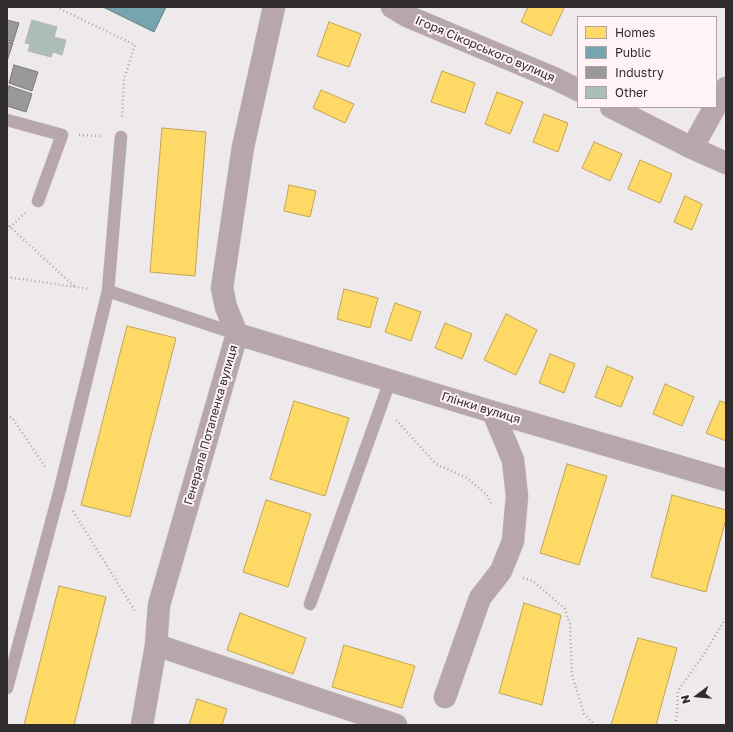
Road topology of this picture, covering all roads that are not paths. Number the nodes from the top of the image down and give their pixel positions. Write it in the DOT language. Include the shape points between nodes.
graph roads {
  1 [pos="274,7"];
  2 [pos="392,7"];
  3 [pos="726,88"];
  4 [pos="577,90"];
  5 [pos="717,104"];
  6 [pos="614,108"];
  7 [pos="715,108"];
  8 [pos="7,120"];
  9 [pos="121,137"];
  10 [pos="692,148"];
  11 [pos="726,163"];
  12 [pos="38,201"];
  13 [pos="108,291"];
  14 [pos="237,334"];
  15 [pos="390,381"];
  16 [pos="493,412"];
  17 [pos="726,480"];
  18 [pos="310,604"];
  19 [pos="156,645"];
  20 [pos="7,688"];
  21 [pos="445,697"];
  22 [pos="142,725"];
  23 [pos="396,725"];
  1 -- 14 [label="street, Генерала Потапенка вулиця" via="244,147 222,288"];
  2 -- 4 [label="street, Ігоря Сікорського вулиця" via="407,16"];
  3 -- 5 [label="street"];
  6 -- 10 [label="street"];
  7 -- 10 [label="street"];
  8 -- 12 [label="lane" via="62,134"];
  9 -- 13 [label="lane"];
  10 -- 11 [label="street"];
  13 -- 14 [label="lane"];
  13 -- 20 [label="lane" via="60,489"];
  14 -- 15 [label="street, Глінки вулиця"];
  14 -- 19 [label="street, Генерала Потапенка вулиця" via="159,605"];
  15 -- 16 [label="street, Глінки вулиця"];
  15 -- 18 [label="lane"];
  16 -- 17 [label="street, Глінки вулиця"];
  16 -- 21 [label="street" via="513,460 517,496 513,541 501,571 480,598"];
  19 -- 22 [label="street, Генерала Потапенка вулиця"];
  19 -- 23 [label="street"];
}
